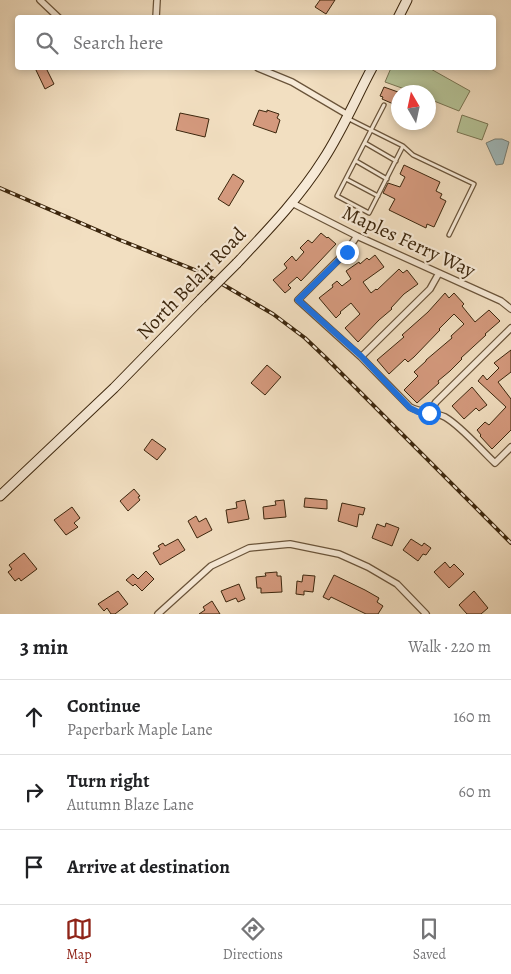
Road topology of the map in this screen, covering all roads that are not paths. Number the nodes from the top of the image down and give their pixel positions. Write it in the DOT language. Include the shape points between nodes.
graph roads {
  1 [pos="40,0"];
  2 [pos="157,0"];
  3 [pos="407,0"];
  4 [pos="57,15"];
  5 [pos="156,15"];
  6 [pos="400,15"];
  7 [pos="263,70"];
  8 [pos="371,70"];
  9 [pos="384,105"];
  10 [pos="347,116"];
  11 [pos="372,131"];
  12 [pos="365,143"];
  13 [pos="403,146"];
  14 [pos="356,161"];
  15 [pos="396,161"];
  16 [pos="346,179"];
  17 [pos="387,179"];
  18 [pos="378,196"];
  19 [pos="292,203"];
  20 [pos="449,235"];
  21 [pos="357,236"];
  22 [pos="439,273"];
  23 [pos="511,309"];
  24 [pos="511,328"];
  25 [pos="361,356"];
  26 [pos="429,413"];
  27 [pos="511,447"];
  28 [pos="0,496"];
  29 [pos="158,614"];
  30 [pos="426,614"];
  1 -- 4 [label="street"];
  2 -- 5 [label="street"];
  3 -- 6 [label="street"];
  7 -- 10 [label="street" via="292,82"];
  8 -- 10 [label="street, North Belair Road"];
  9 -- 11 [label="lane"];
  10 -- 11 [label="lane"];
  10 -- 19 [label="street, North Belair Road" via="323,160"];
  11 -- 12 [label="lane"];
  11 -- 13 [label="lane"];
  12 -- 14 [label="lane"];
  12 -- 15 [label="lane"];
  13 -- 15 [label="lane"];
  13 -- 20 [label="lane" via="413,155 474,184"];
  14 -- 16 [label="lane"];
  14 -- 17 [label="lane"];
  15 -- 17 [label="lane"];
  16 -- 18 [label="lane"];
  16 -- 18 [label="lane" via="337,196 369,213"];
  17 -- 18 [label="lane"];
  19 -- 21 [label="street, Maples Ferry Way"];
  19 -- 28 [label="street, North Belair Road, bridge" via="107,394"];
  21 -- 22 [label="street, Maples Ferry Way"];
  21 -- 25 [label="street" via="347,252 298,300"];
  22 -- 23 [label="street, Maples Ferry Way" via="501,301"];
  22 -- 25 [label="street" via="430,289"];
  24 -- 26 [label="street" via="436,402"];
  25 -- 26 [label="street" via="410,408"];
  26 -- 27 [label="street" via="452,422 495,463"];
  29 -- 30 [label="street" via="210,566 248,548 290,544 339,554 368,567 397,584"];
}
